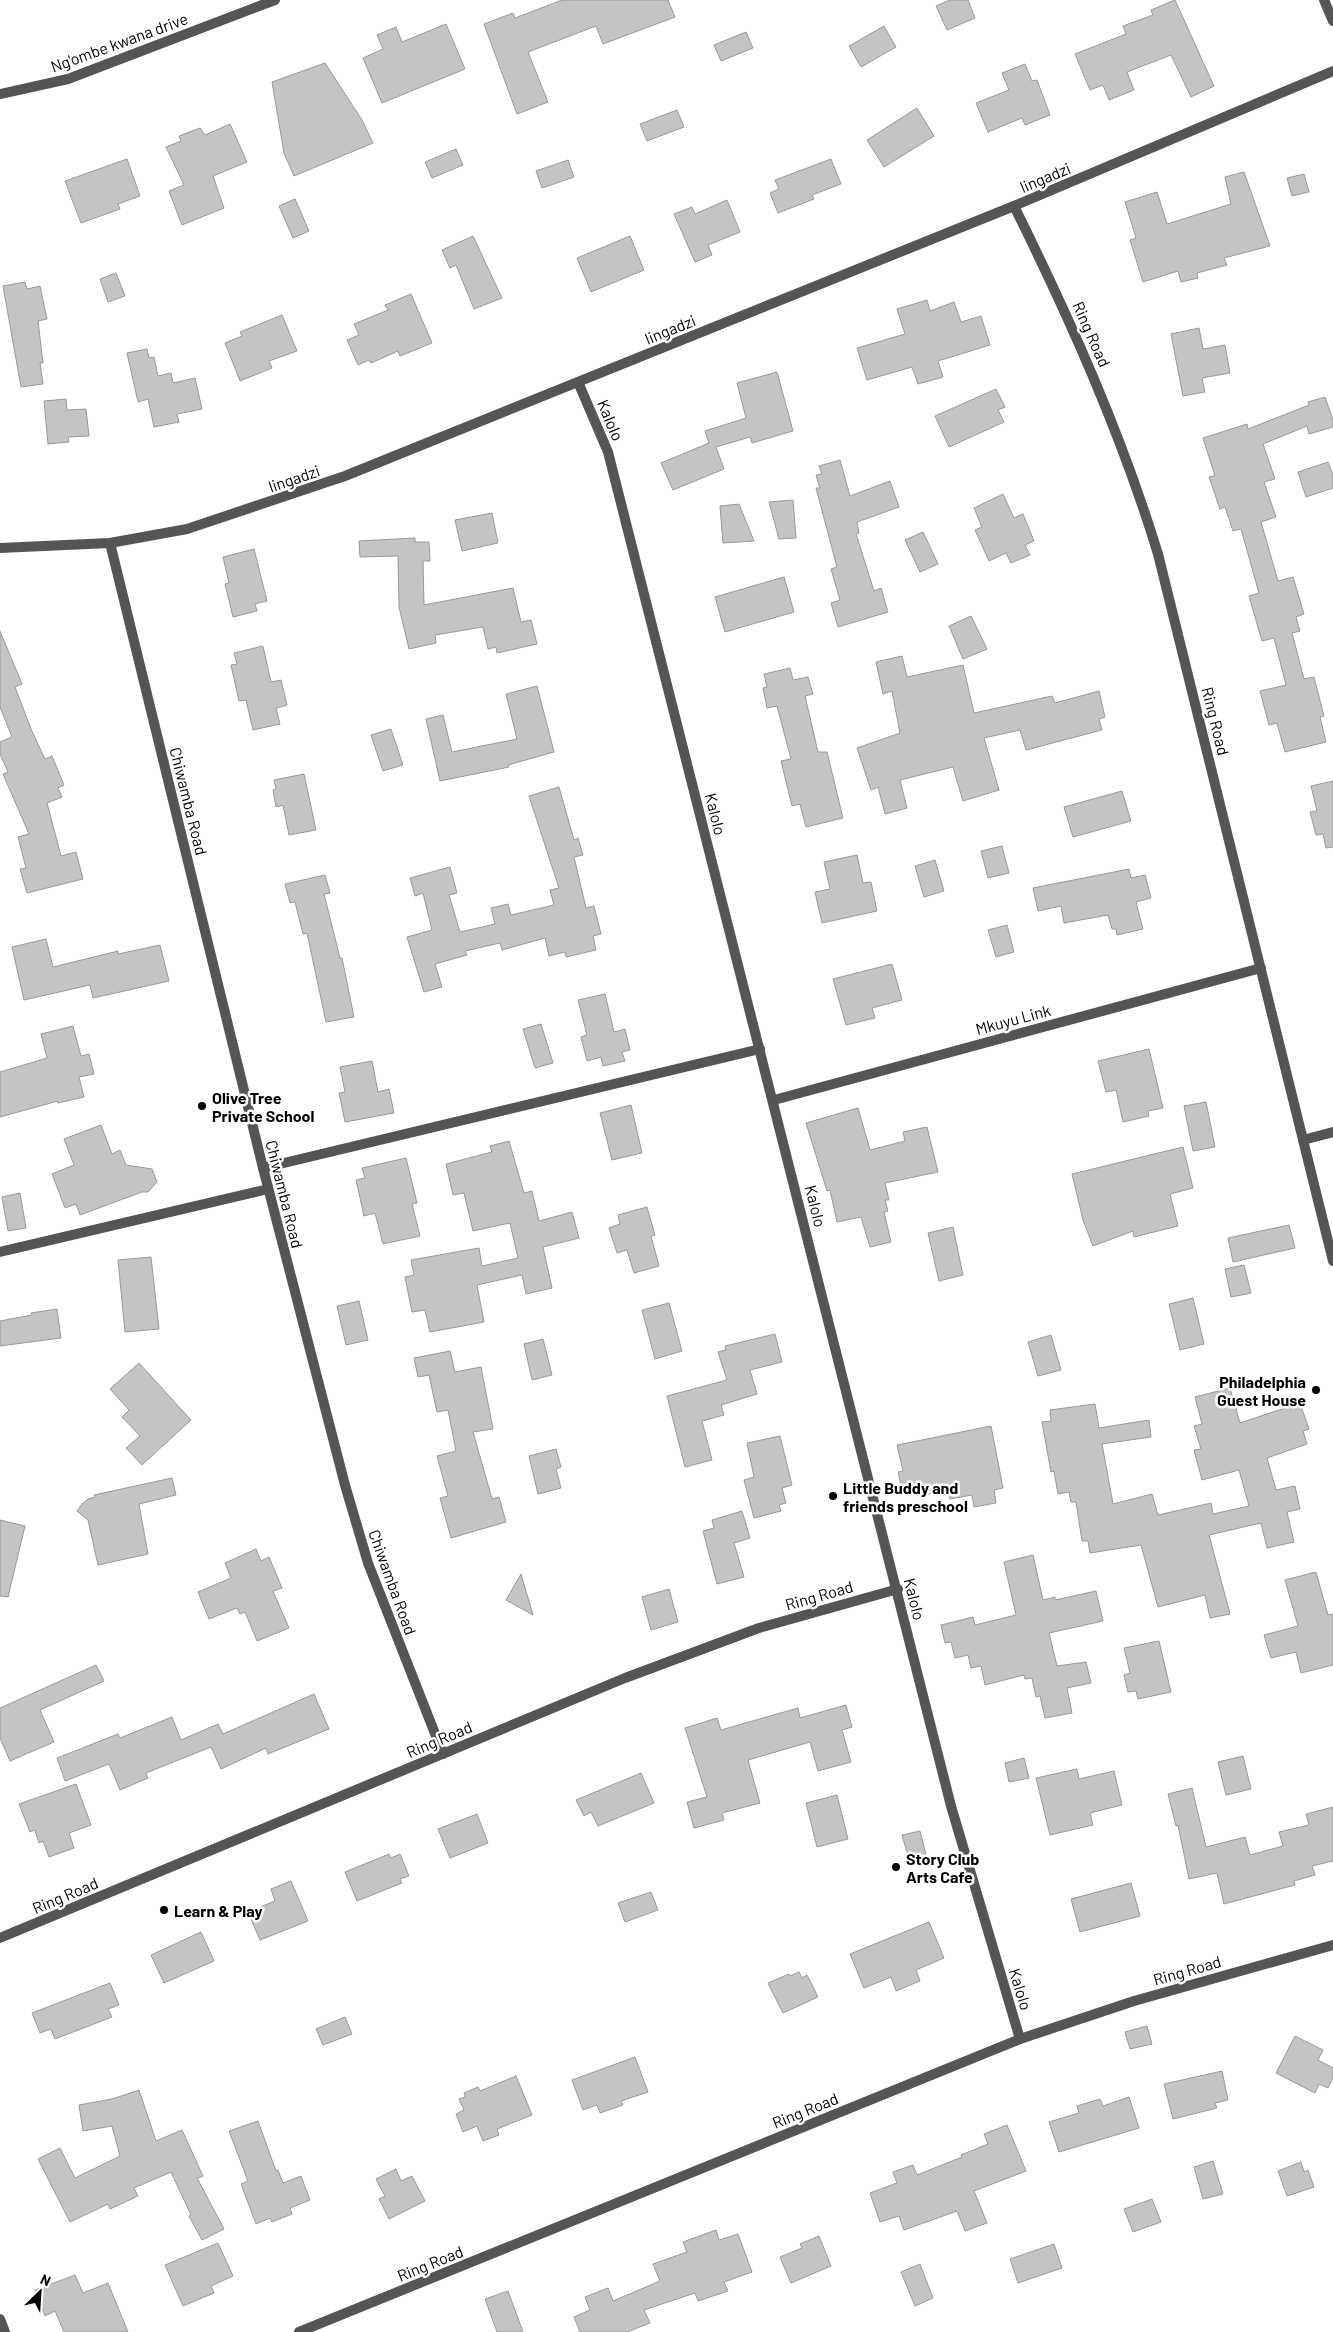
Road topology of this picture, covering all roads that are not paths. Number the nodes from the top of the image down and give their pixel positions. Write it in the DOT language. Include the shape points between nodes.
graph roads {
  1 [pos="275,0"];
  2 [pos="1324,0"];
  3 [pos="1333,21"];
  4 [pos="1333,71"];
  5 [pos="0,94"];
  6 [pos="1014,206"];
  7 [pos="578,382"];
  8 [pos="110,543"];
  9 [pos="0,548"];
  10 [pos="1261,968"];
  11 [pos="760,1049"];
  12 [pos="774,1100"];
  13 [pos="1333,1132"];
  14 [pos="1303,1140"];
  15 [pos="263,1168"];
  16 [pos="268,1189"];
  17 [pos="0,1252"];
  18 [pos="1333,1261"];
  19 [pos="898,1589"];
  20 [pos="443,1754"];
  21 [pos="0,1938"];
  22 [pos="1333,1945"];
  23 [pos="1020,2039"];
  24 [pos="0,2320"];
  25 [pos="5,2332"];
  26 [pos="299,2332"];
  1 -- 5 [label="street, Ng'ombe kwana drive" via="68,80"];
  2 -- 3 [label="street"];
  4 -- 6 [label="street, lingadzi"];
  6 -- 7 [label="street, lingadzi"];
  6 -- 10 [label="street, Ring Road" via="1058,293 1108,408 1145,510 1179,630"];
  7 -- 8 [label="street, lingadzi" via="314,487 188,529"];
  7 -- 11 [label="street, Kalolo" via="608,452"];
  8 -- 9 [label="street, lingadzi"];
  8 -- 15 [label="street, Chiwamba Road"];
  10 -- 12 [label="street, Mkuyu Link"];
  10 -- 14 [label="street, Ring Road"];
  11 -- 12 [label="street, Kalolo"];
  11 -- 15 [label="street"];
  12 -- 19 [label="street, Kalolo"];
  13 -- 14 [label="street"];
  14 -- 18 [label="street, Ring Road"];
  15 -- 16 [label="street, Chiwamba Road"];
  16 -- 17 [label="street"];
  16 -- 20 [label="street, Chiwamba Road" via="368,1563"];
  19 -- 20 [label="street, Ring Road" via="759,1628 625,1678"];
  19 -- 23 [label="street, Kalolo" via="951,1806"];
  20 -- 21 [label="street, Ring Road"];
  22 -- 23 [label="street, Ring Road" via="1134,2001"];
  23 -- 26 [label="street, Ring Road"];
  24 -- 25 [label="street"];
}
